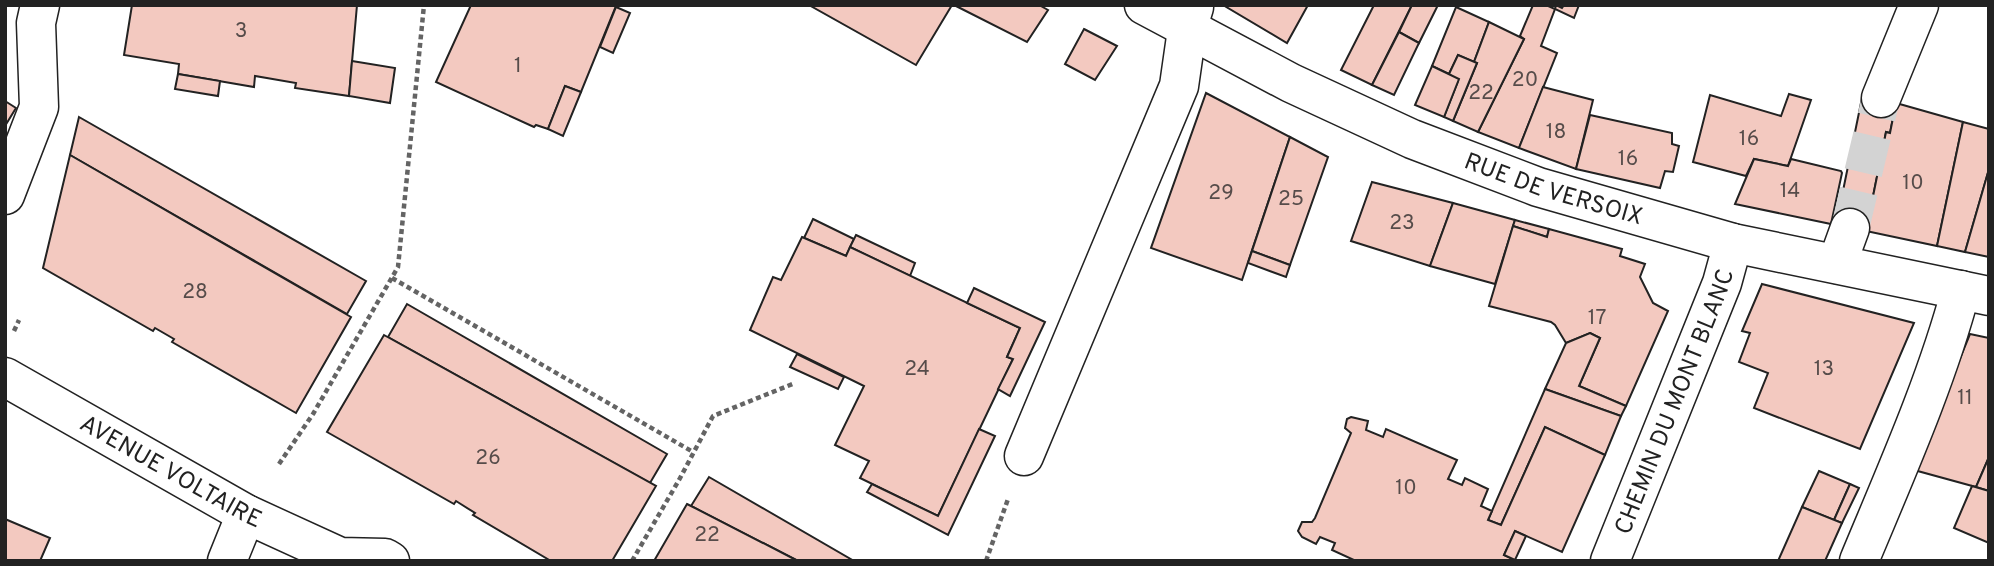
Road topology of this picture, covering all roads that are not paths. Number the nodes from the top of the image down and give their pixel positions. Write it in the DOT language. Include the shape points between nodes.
graph roads {
  1 [pos="40,5"];
  2 [pos="1144,5"];
  3 [pos="1919,5"];
  4 [pos="1191,18"];
  5 [pos="1881,98"];
  6 [pos="5,195"];
  7 [pos="1850,228"];
  8 [pos="1733,243"];
  9 [pos="1836,264"];
  10 [pos="1975,293"];
  11 [pos="5,377"];
  12 [pos="1024,456"];
  13 [pos="246,514"];
  14 [pos="340,559"];
  15 [pos="227,561"];
  16 [pos="390,561"];
  17 [pos="1610,561"];
  18 [pos="1859,561"];
  1 -- 6 [label="street" via="36,23 40,107"];
  2 -- 4 [label="street, RUE DE VERSOIX"];
  3 -- 5 [label="street"];
  4 -- 8 [label="street, RUE DE VERSOIX" via="1291,83 1412,139 1538,187"];
  4 -- 12 [label="street" via="1179,86"];
  7 -- 9 [label="street"];
  8 -- 9 [label="street, RUE DE VERSOIX"];
  8 -- 17 [label="street, CHEMIN DU MONT BLANC" via="1722,283"];
  9 -- 10 [label="street, RUE DE VERSOIX"];
  10 -- 18 [label="street" via="1951,326"];
  11 -- 13 [label="street, AVENUE VOLTAIRE"];
  13 -- 14 [label="street, AVENUE VOLTAIRE"];
  13 -- 15 [label="street"];
  14 -- 16 [label="street, AVENUE VOLTAIRE"];
}
